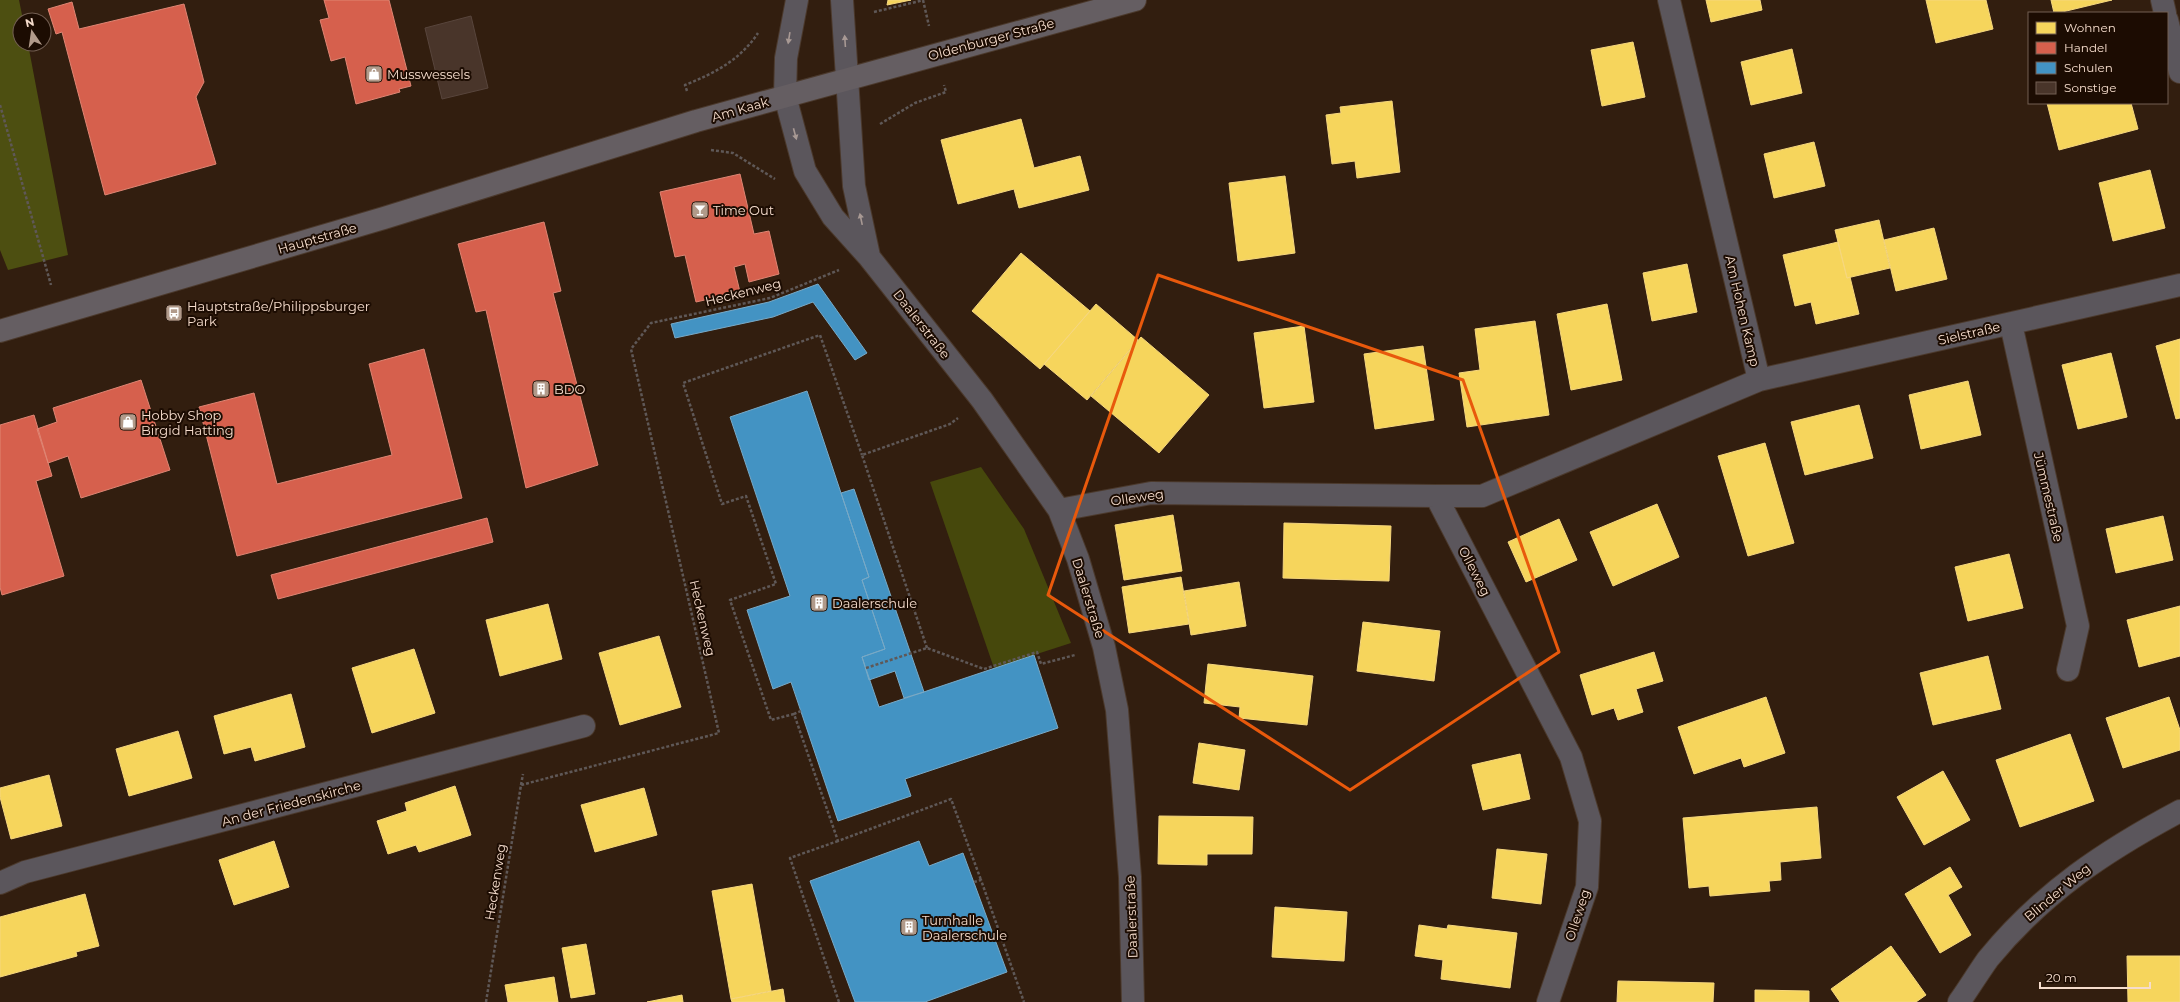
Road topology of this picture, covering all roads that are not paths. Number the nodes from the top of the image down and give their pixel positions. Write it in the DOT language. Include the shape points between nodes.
graph roads {
  1 [pos="797,0"];
  2 [pos="842,0"];
  3 [pos="1135,0"];
  4 [pos="1669,0"];
  5 [pos="2162,0"];
  6 [pos="2165,12"];
  7 [pos="2168,24"];
  8 [pos="2180,72"];
  9 [pos="848,80"];
  10 [pos="785,96"];
  11 [pos="633,140"];
  12 [pos="869,257"];
  13 [pos="2180,285"];
  14 [pos="2011,324"];
  15 [pos="0,331"];
  16 [pos="1759,380"];
  17 [pos="1436,496"];
  18 [pos="1059,510"];
  19 [pos="2068,670"];
  20 [pos="584,726"];
  21 [pos="2180,811"];
  22 [pos="0,883"];
  23 [pos="1133,1002"];
  24 [pos="1548,1002"];
  25 [pos="1959,1002"];
  1 -- 10 [label="street, Daalerstraße, one-way" via="786,58"];
  9 -- 2 [label="street, Daalerstraße, one-way"];
  3 -- 9 [label="main road, Oldenburger Straße"];
  4 -- 16 [label="street, Am Hohen Kamp"];
  5 -- 6 [label="street"];
  7 -- 8 [label="street"];
  9 -- 10 [label="main road, Am Kaak"];
  12 -- 9 [label="street, Daalerstraße, one-way" via="854,186"];
  10 -- 11 [label="main road, Am Kaak"];
  10 -- 12 [label="street, Daalerstraße, one-way" via="805,171 833,217"];
  11 -- 15 [label="main road, Hauptstraße" via="384,218"];
  12 -- 18 [label="street, Daalerstraße" via="982,400"];
  13 -- 14 [label="street, Sielstraße"];
  14 -- 16 [label="street, Sielstraße"];
  14 -- 19 [label="street, Jümmestraße" via="2078,626"];
  16 -- 17 [label="street, Am Hohen Kamp" via="1482,496"];
  17 -- 18 [label="street, Olleweg" via="1151,493"];
  17 -- 24 [label="street, Olleweg" via="1571,757 1590,821 1587,887"];
  18 -- 23 [label="street, Daalerstraße" via="1078,559 1104,647 1117,710 1130,877"];
  20 -- 22 [label="street, An der Friedenskirche" via="25,872"];
  21 -- 25 [label="street, Blinder Weg" via="2129,838 2073,876 2024,919 1988,960"];
}
